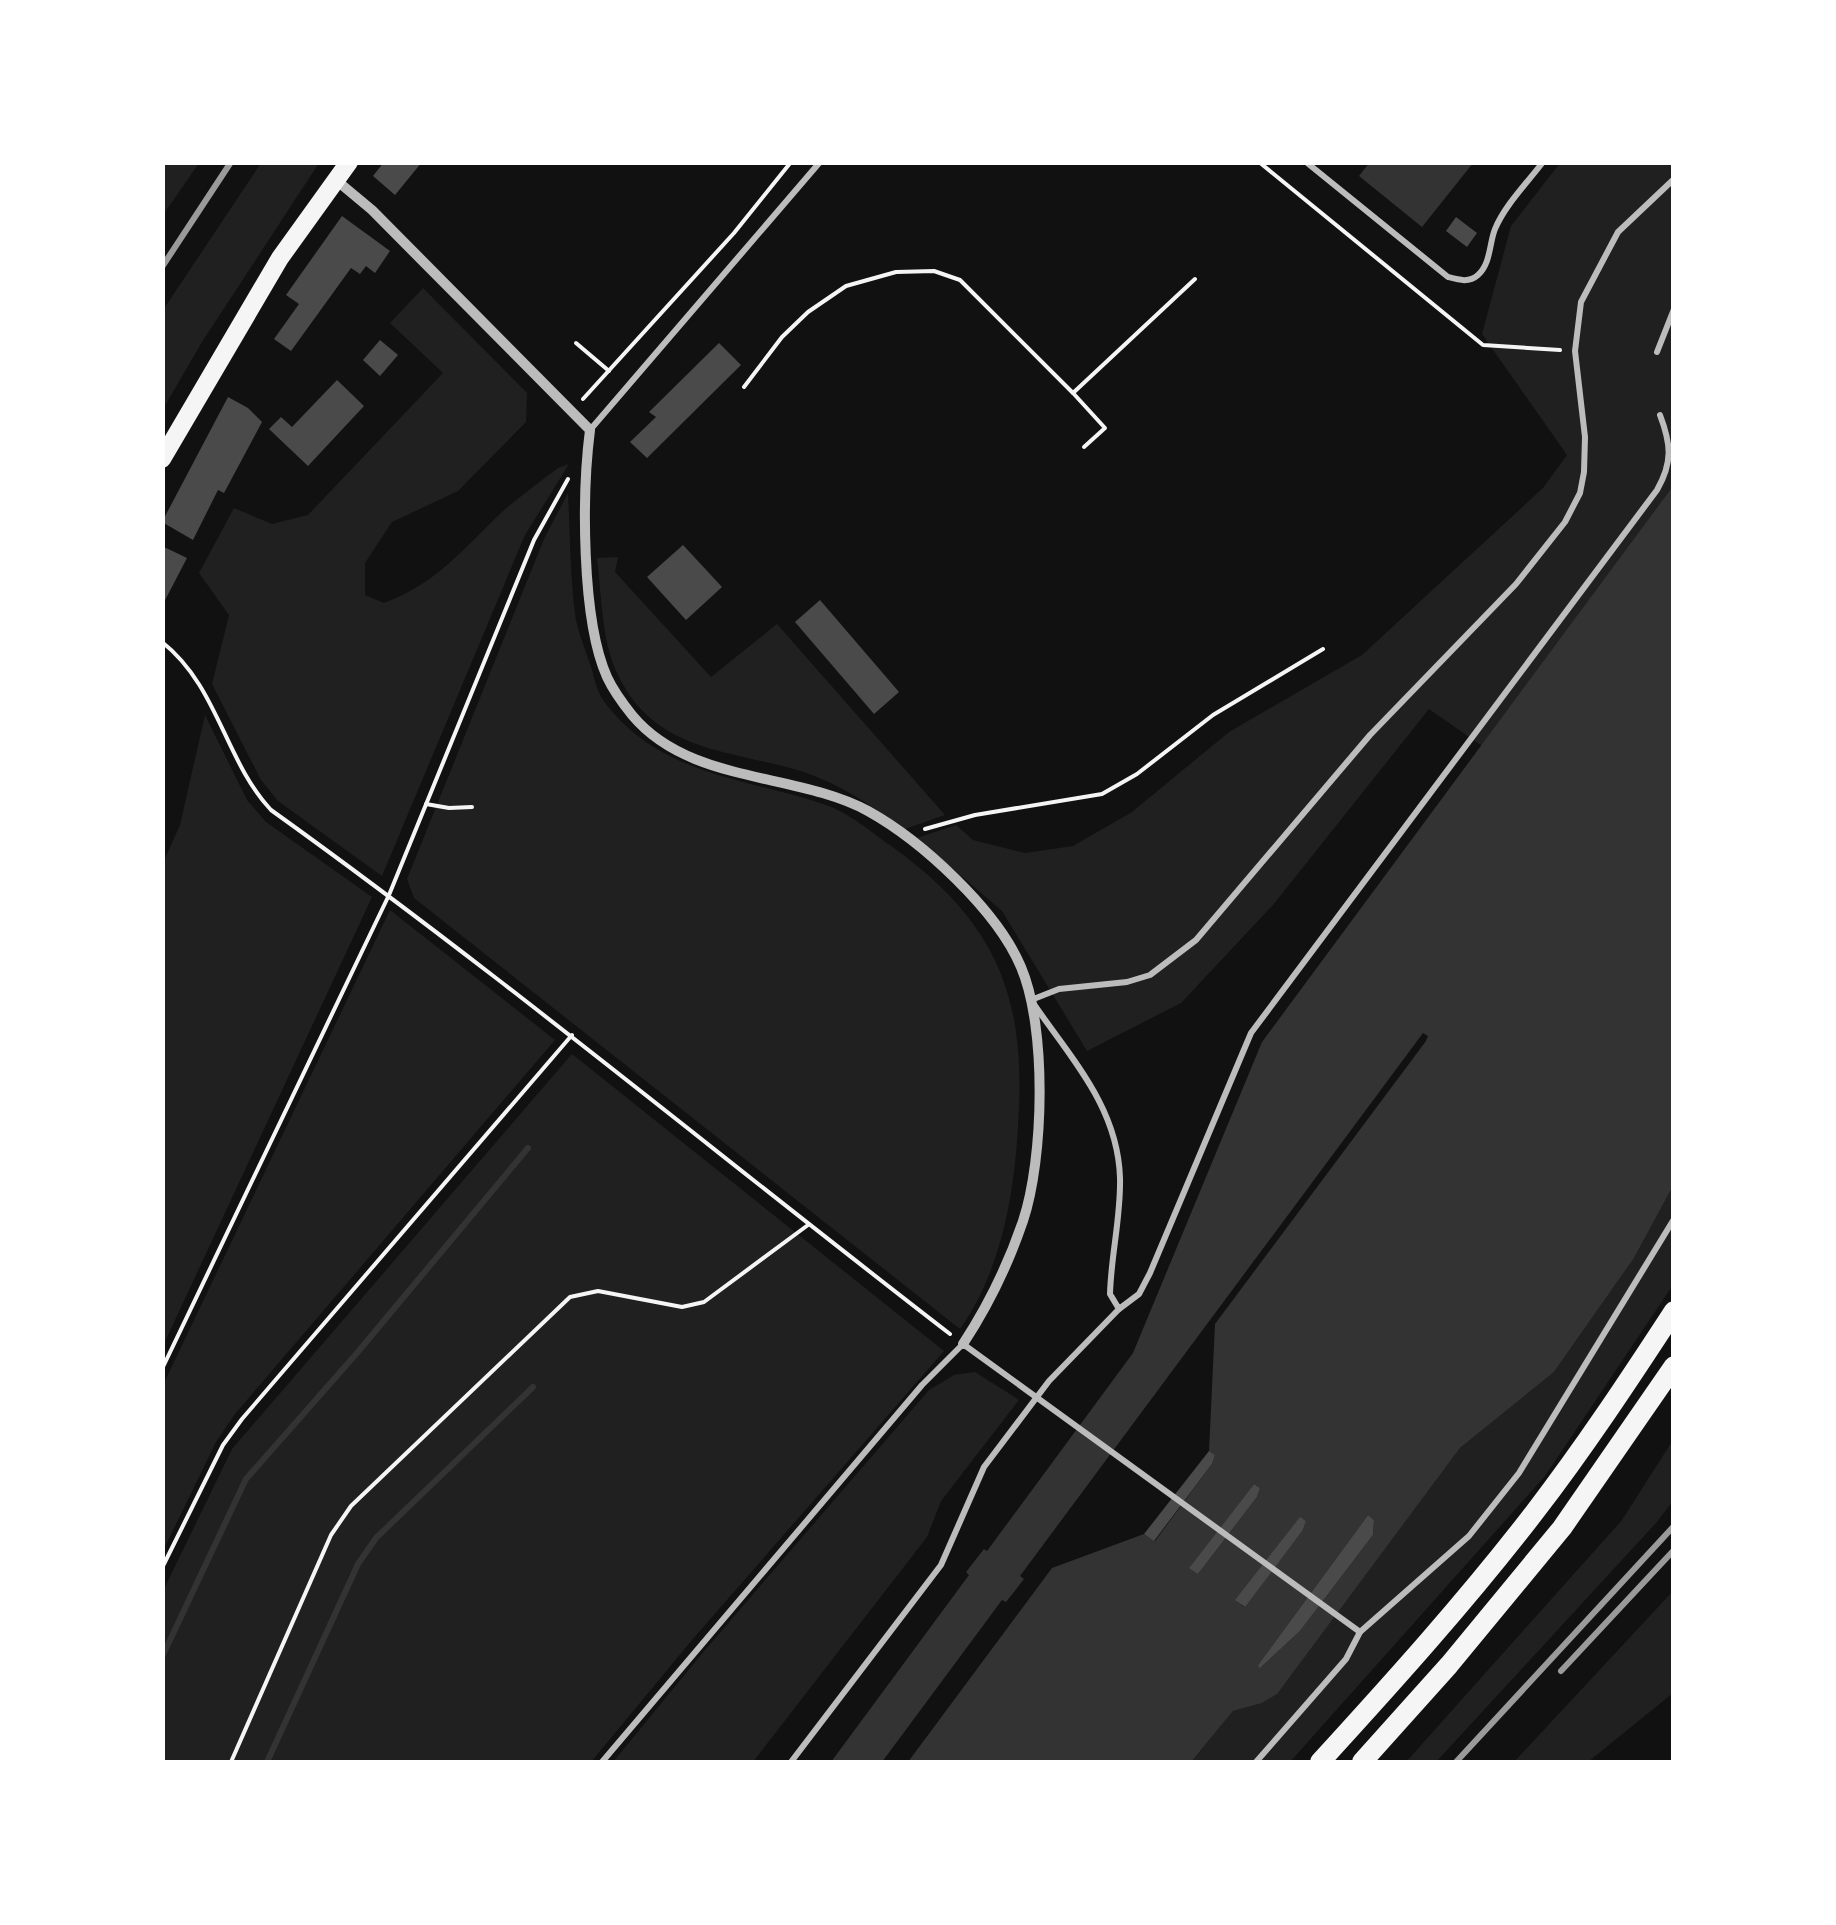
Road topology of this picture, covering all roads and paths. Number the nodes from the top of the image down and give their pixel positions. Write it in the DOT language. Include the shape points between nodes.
graph roads {
  1 [pos="349,162"];
  2 [pos="791,162"];
  3 [pos="820,162"];
  4 [pos="1260,162"];
  5 [pos="1306,162"];
  6 [pos="1543,162"];
  7 [pos="1674,179"];
  8 [pos="336,180"];
  9 [pos="1195,279"];
  10 [pos="1674,309"];
  11 [pos="576,343"];
  12 [pos="1575,351"];
  13 [pos="1658,352"];
  14 [pos="609,371"];
  15 [pos="744,387"];
  16 [pos="1073,393"];
  17 [pos="572,411"];
  18 [pos="1660,416"];
  19 [pos="590,430"];
  20 [pos="1084,447"];
  21 [pos="162,459"];
  22 [pos="570,473"];
  23 [pos="162,642"];
  24 [pos="1322,649"];
  25 [pos="426,804"];
  26 [pos="472,807"];
  27 [pos="902,836"];
  28 [pos="389,895"];
  29 [pos="1032,1000"];
  30 [pos="572,1035"];
  31 [pos="1674,1218"];
  32 [pos="808,1224"];
  33 [pos="1119,1308"];
  34 [pos="1674,1311"];
  35 [pos="963,1344"];
  36 [pos="1674,1366"];
  37 [pos="162,1369"];
  38 [pos="162,1568"];
  39 [pos="1360,1632"];
  40 [pos="231,1762"];
  41 [pos="602,1762"];
  42 [pos="791,1762"];
  43 [pos="1256,1762"];
  44 [pos="1320,1762"];
  45 [pos="1362,1762"];
  1 -- 8 [label="main road"];
  2 -- 14 [label="path"];
  3 -- 19 [label="lane"];
  4 -- 12 [label="path" via="1483,344"];
  5 -- 6 [label="lane" via="1448,277 1466,281 1486,265 1504,212"];
  7 -- 12 [label="lane" via="1618,232 1598,264 1581,302"];
  8 -- 17 [label="street"];
  8 -- 21 [label="main road" via="280,258"];
  9 -- 16 [label="path"];
  10 -- 13 [label="lane"];
  11 -- 14 [label="path"];
  12 -- 29 [label="lane" via="1585,437 1580,494 1516,584 1370,735 1172,961 1127,982 1060,988"];
  14 -- 17 [label="path"];
  15 -- 16 [label="path" via="782,337 846,286 896,272 934,271 960,280"];
  16 -- 20 [label="path" via="1105,428"];
  17 -- 19 [label="street"];
  18 -- 33 [label="lane" via="1670,443 1669,470 1657,490 1252,1034 1150,1274 1139,1294"];
  19 -- 27 [label="street" via="584,478 594,630 608,678 634,717 668,746 819,790 870,812"];
  22 -- 25 [label="path" via="534,540"];
  23 -- 28 [label="path" via="186,662 211,701 256,794"];
  24 -- 27 [label="path" via="1102,794 975,815"];
  25 -- 26 [label="path"];
  25 -- 28 [label="path"];
  27 -- 29 [label="street" via="994,923"];
  28 -- 30 [label="path"];
  28 -- 37 [label="path"];
  29 -- 33 [label="lane" via="1097,1091 1111,1126 1120,1175 1110,1294"];
  29 -- 35 [label="street" via="1037,1103 1024,1219 988,1307"];
  30 -- 32 [label="path"];
  30 -- 38 [label="path" via="242,1419"];
  31 -- 39 [label="lane" via="1519,1472 1468,1536"];
  32 -- 35 [label="path"];
  32 -- 40 [label="path" via="704,1302 682,1307 598,1291 570,1297 351,1506 331,1535"];
  33 -- 42 [label="lane" via="1049,1381 984,1467 941,1566"];
  34 -- 44 [label="highway" via="1535,1512"];
  35 -- 39 [label="lane"];
  35 -- 41 [label="lane"];
  36 -- 45 [label="highway" via="1562,1528"];
  39 -- 43 [label="lane" via="1346,1659"];
}
